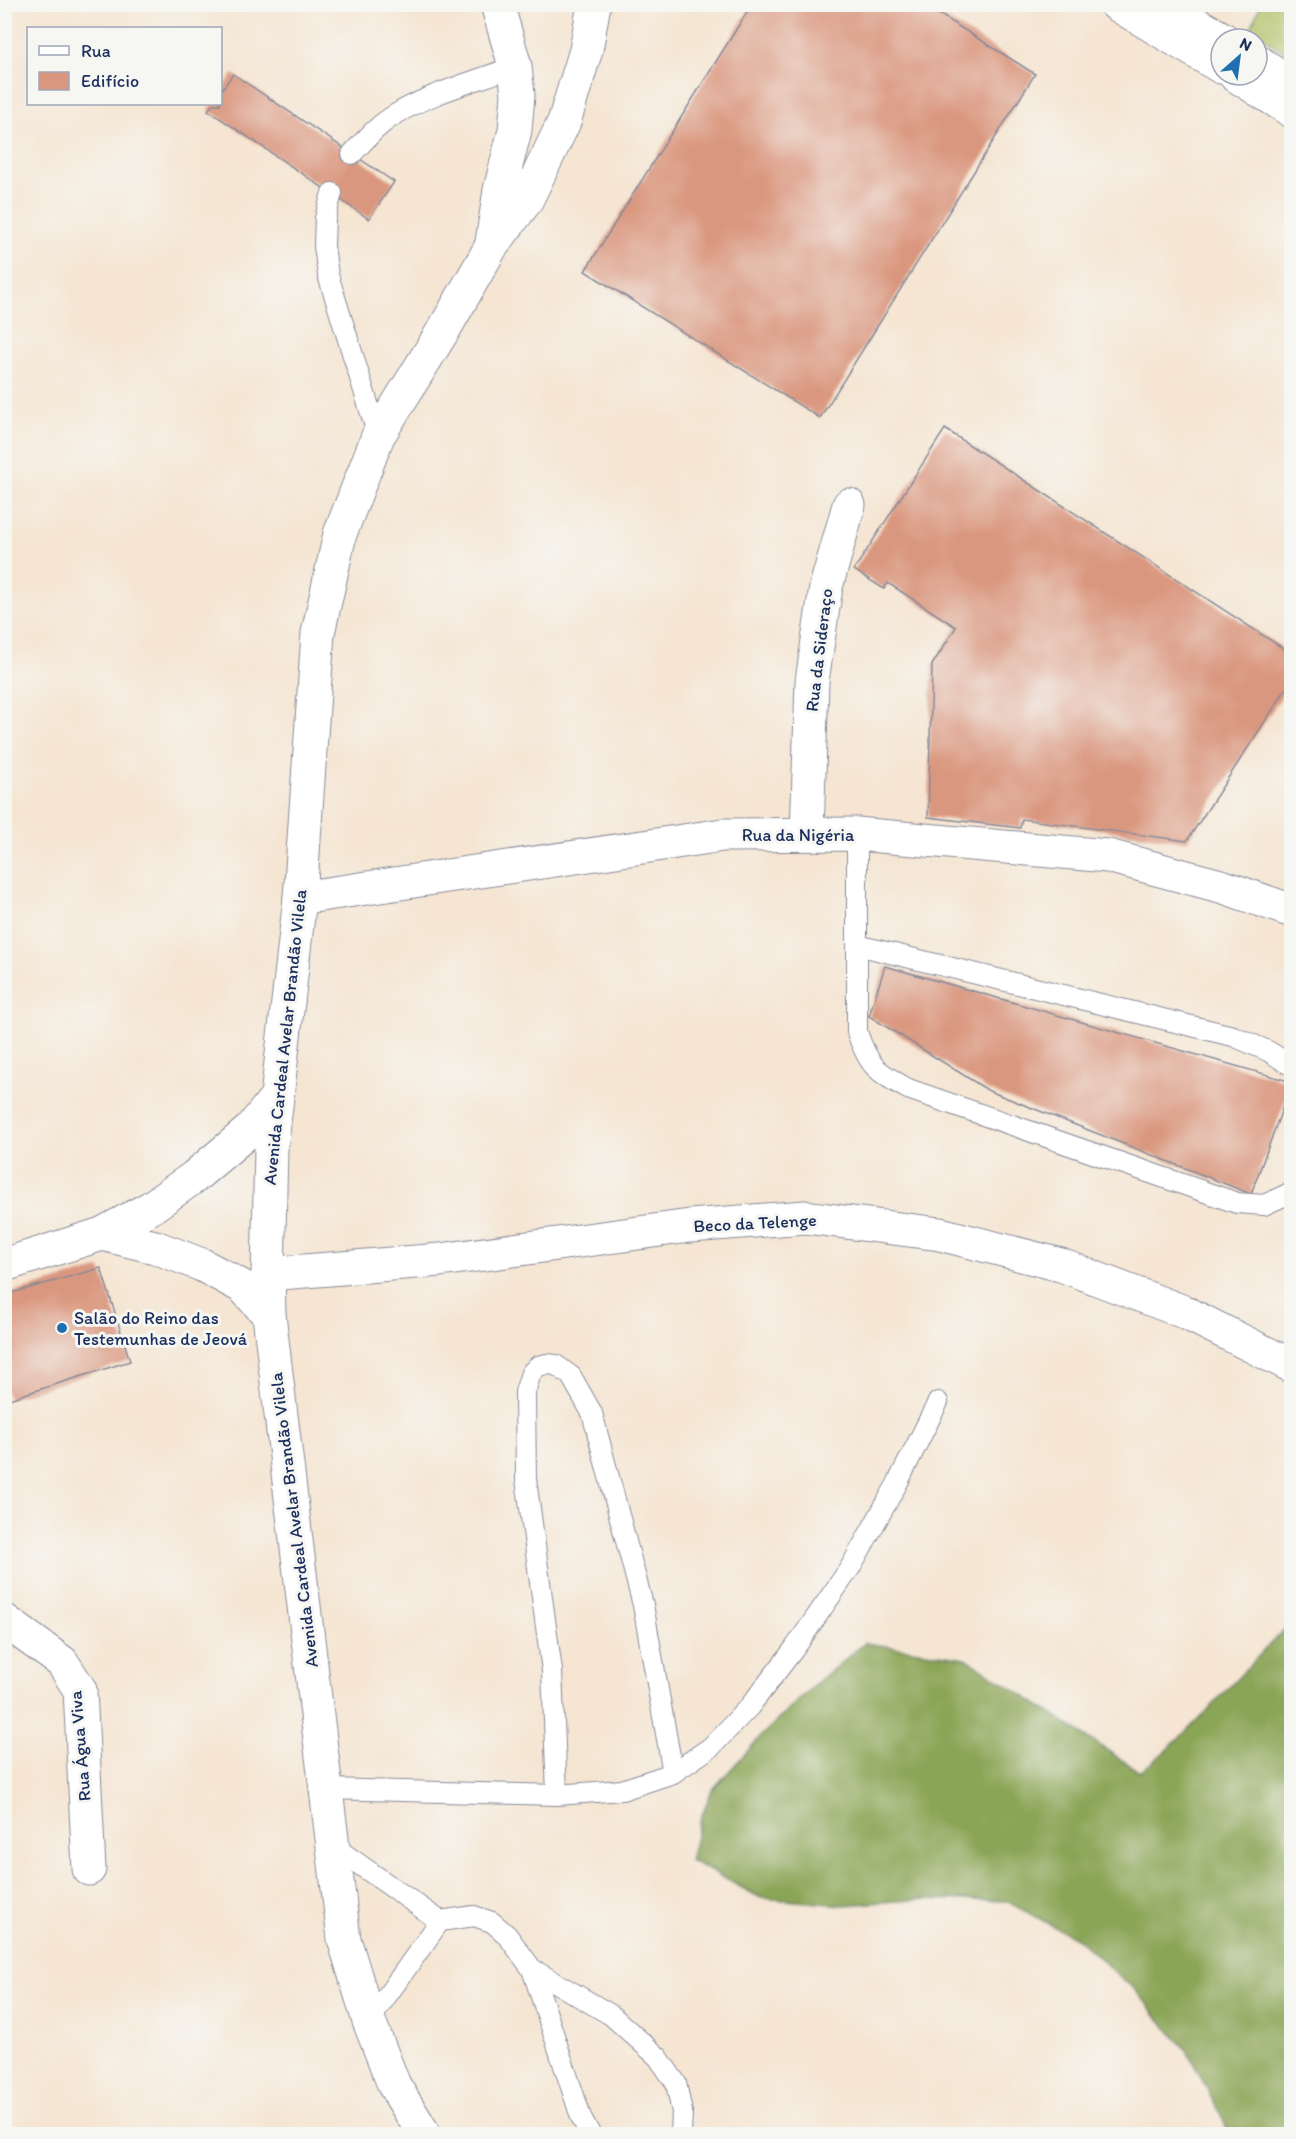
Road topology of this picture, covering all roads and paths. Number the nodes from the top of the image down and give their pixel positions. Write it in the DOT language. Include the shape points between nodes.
graph roads {
  1 [pos="497,4"];
  2 [pos="594,4"];
  3 [pos="1116,4"];
  4 [pos="1162,4"];
  5 [pos="1209,31"];
  6 [pos="1209,60"];
  7 [pos="515,66"];
  8 [pos="1269,69"];
  9 [pos="1292,84"];
  10 [pos="1254,87"];
  11 [pos="1292,111"];
  12 [pos="352,154"];
  13 [pos="332,193"];
  14 [pos="491,247"];
  15 [pos="378,436"];
  16 [pos="849,505"];
  17 [pos="807,834"];
  18 [pos="857,834"];
  19 [pos="300,898"];
  20 [pos="1292,911"];
  21 [pos="857,945"];
  22 [pos="1292,1066"];
  23 [pos="277,1096"];
  24 [pos="1292,1192"];
  25 [pos="102,1234"];
  26 [pos="4,1265"];
  27 [pos="268,1274"];
  28 [pos="269,1315"];
  29 [pos="1292,1366"];
  30 [pos="938,1402"];
  31 [pos="4,1620"];
  32 [pos="673,1773"];
  33 [pos="326,1789"];
  34 [pos="558,1795"];
  35 [pos="333,1846"];
  36 [pos="89,1869"];
  37 [pos="440,1922"];
  38 [pos="532,1969"];
  39 [pos="369,2021"];
  40 [pos="424,2134"];
  41 [pos="590,2134"];
  42 [pos="681,2134"];
  1 -- 7 [label="street, Avenida Cardeal Avelar Brandão Vilela"];
  2 -- 14 [label="street, Avenida Cardeal Avelar Brandão Vilela" via="586,50 564,122 526,201"];
  3 -- 6 [label="street"];
  4 -- 5 [label="street"];
  7 -- 12 [label="lane" via="416,103 369,135"];
  7 -- 14 [label="street, Avenida Cardeal Avelar Brandão Vilela" via="515,130"];
  8 -- 9 [label="street"];
  10 -- 11 [label="street"];
  13 -- 15 [label="lane" via="325,218 328,275"];
  14 -- 15 [label="street, Avenida Cardeal Avelar Brandão Vilela"];
  15 -- 19 [label="street, Avenida Cardeal Avelar Brandão Vilela" via="340,534 318,633"];
  16 -- 17 [label="street, Rua da Sideraço" via="826,588 812,681"];
  17 -- 18 [label="street, Rua da Nigéria"];
  17 -- 19 [label="street, Rua da Nigéria" via="723,835"];
  18 -- 20 [label="street, Rua da Nigéria" via="1108,856 1224,887"];
  18 -- 21 [label="lane"];
  19 -- 23 [label="street, Avenida Cardeal Avelar Brandão Vilela"];
  21 -- 22 [label="lane" via="1233,1036"];
  21 -- 24 [label="lane" via="857,1032 865,1056 882,1074 908,1089 1237,1203 1264,1205"];
  23 -- 25 [label="street" via="251,1129 194,1177 150,1208"];
  23 -- 27 [label="street, Avenida Cardeal Avelar Brandão Vilela" via="271,1149"];
  25 -- 26 [label="street"];
  25 -- 28 [label="street" via="155,1247 202,1265 243,1287"];
  27 -- 28 [label="street, Avenida Cardeal Avelar Brandão Vilela"];
  27 -- 29 [label="street, Beco da Telenge" via="440,1260 690,1226 805,1217 940,1234 1061,1265 1184,1312"];
  28 -- 33 [label="street, Avenida Cardeal Avelar Brandão Vilela"];
  30 -- 32 [label="lane" via="850,1568 794,1649 750,1706 711,1747"];
  31 -- 36 [label="street, Rua Água Viva" via="62,1662 80,1690"];
  32 -- 34 [label="lane" via="622,1790"];
  32 -- 34 [label="lane" via="643,1605 592,1413 571,1376 556,1365 547,1364 531,1373 525,1392 526,1479 552,1671"];
  33 -- 34 [label="lane"];
  33 -- 35 [label="street, Avenida Cardeal Avelar Brandão Vilela"];
  35 -- 37 [label="lane"];
  35 -- 39 [label="street, Avenida Cardeal Avelar Brandão Vilela" via="344,1939"];
  37 -- 38 [label="lane" via="474,1916 492,1922"];
  37 -- 39 [label="lane"];
  38 -- 41 [label="lane"];
  38 -- 42 [label="lane" via="611,2015 658,2056 676,2083 682,2112"];
  39 -- 40 [label="street, Avenida Cardeal Avelar Brandão Vilela" via="394,2085"];
}
